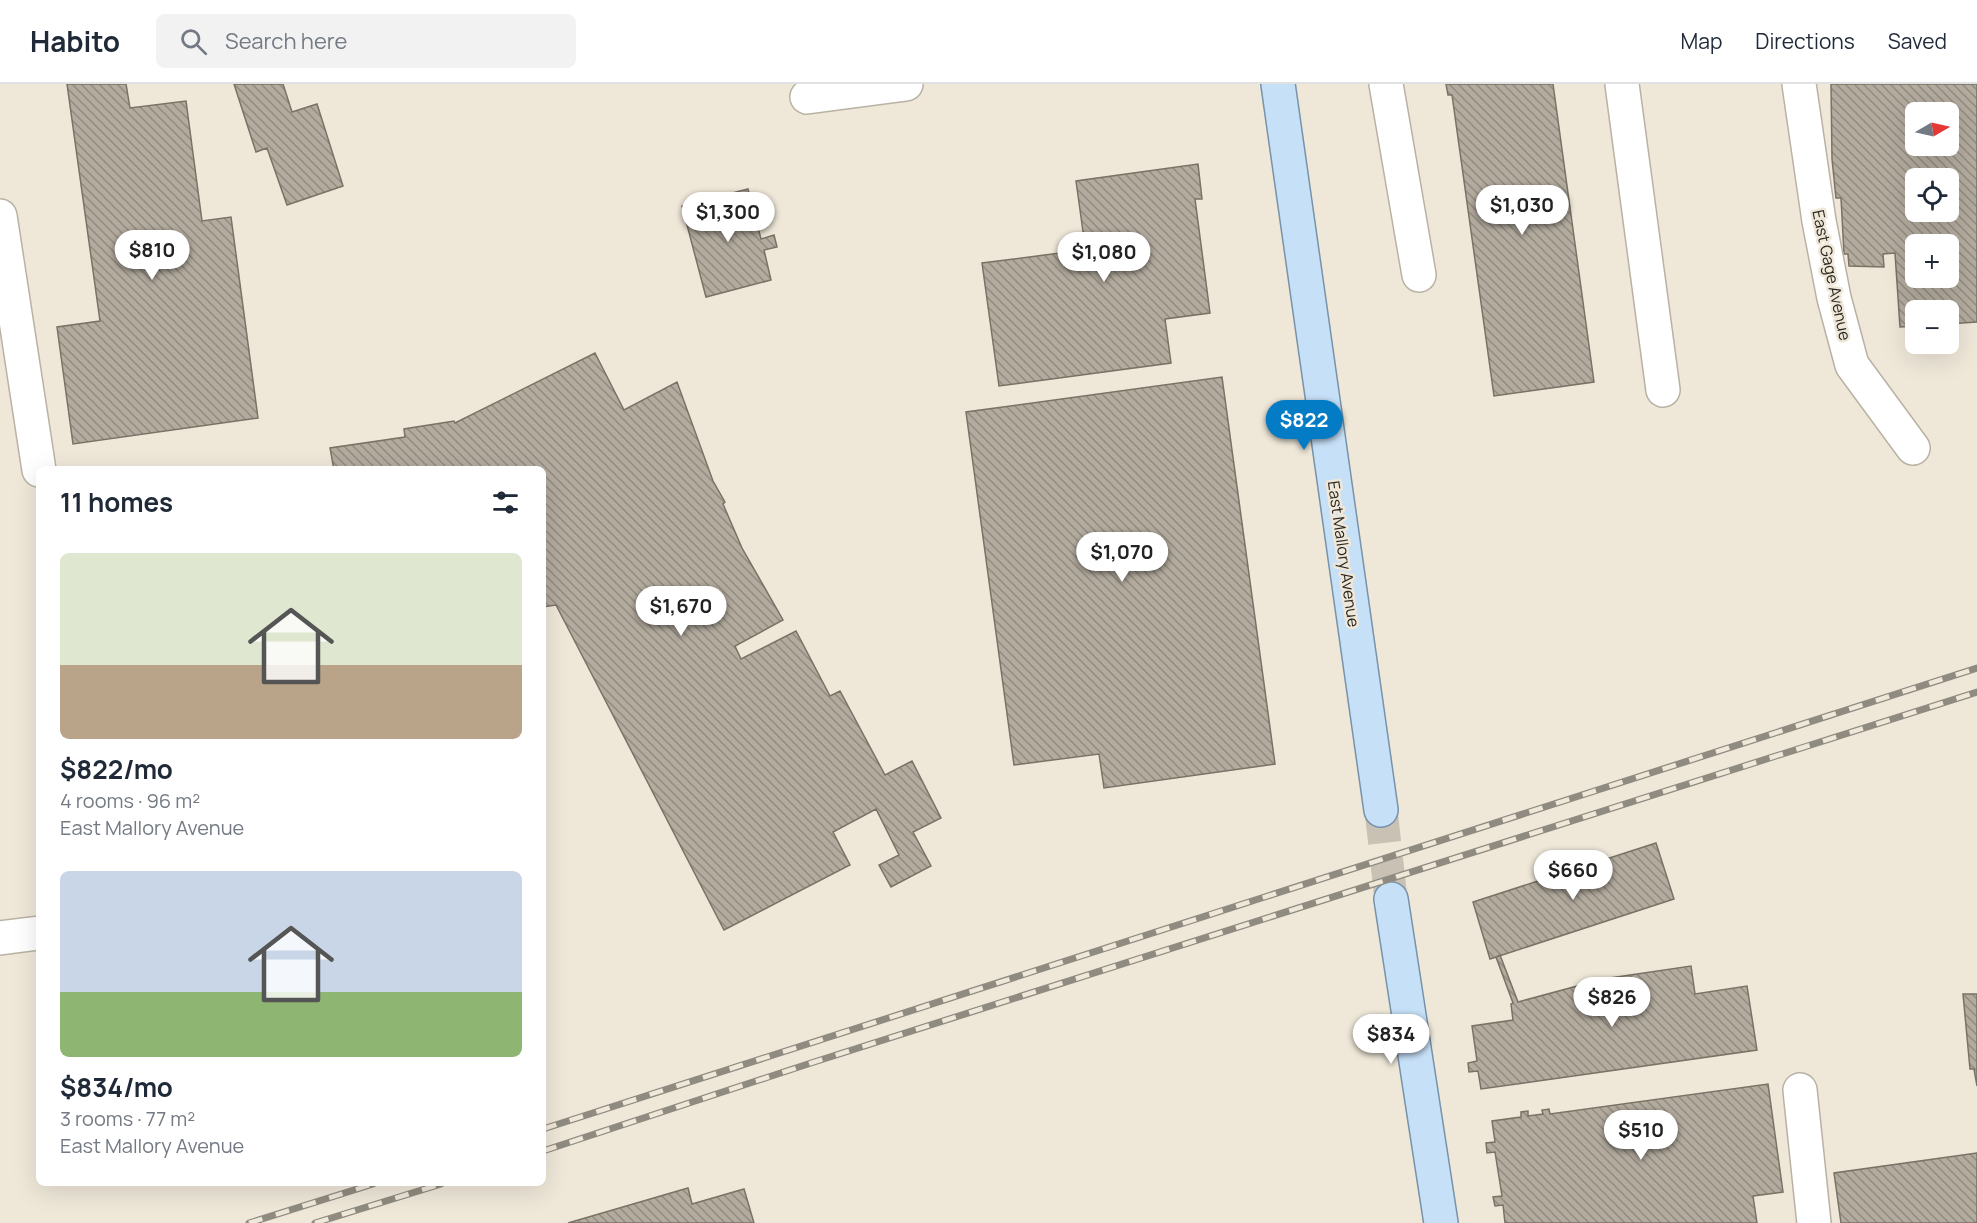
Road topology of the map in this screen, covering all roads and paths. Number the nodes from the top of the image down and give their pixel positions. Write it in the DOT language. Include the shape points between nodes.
graph roads {
  1 [pos="906,84"];
  2 [pos="1278,84"];
  3 [pos="1386,84"];
  4 [pos="1622,84"];
  5 [pos="1799,84"];
  6 [pos="807,97"];
  7 [pos="0,216"];
  8 [pos="1419,275"];
  9 [pos="1663,390"];
  10 [pos="1913,448"];
  11 [pos="38,466"];
  12 [pos="1381,810"];
  13 [pos="1391,899"];
  14 [pos="36,933"];
  15 [pos="0,938"];
  16 [pos="1800,1090"];
  17 [pos="1441,1223"];
  18 [pos="1814,1223"];
  1 -- 6 [label="street"];
  2 -- 12 [label="main road, East Mallory Avenue"];
  3 -- 8 [label="street"];
  4 -- 9 [label="street"];
  5 -- 10 [label="street, East Gage Avenue" via="1821,232 1852,365"];
  7 -- 11 [label="street"];
  13 -- 17 [label="main road"];
  14 -- 15 [label="street"];
  16 -- 18 [label="street"];
}
